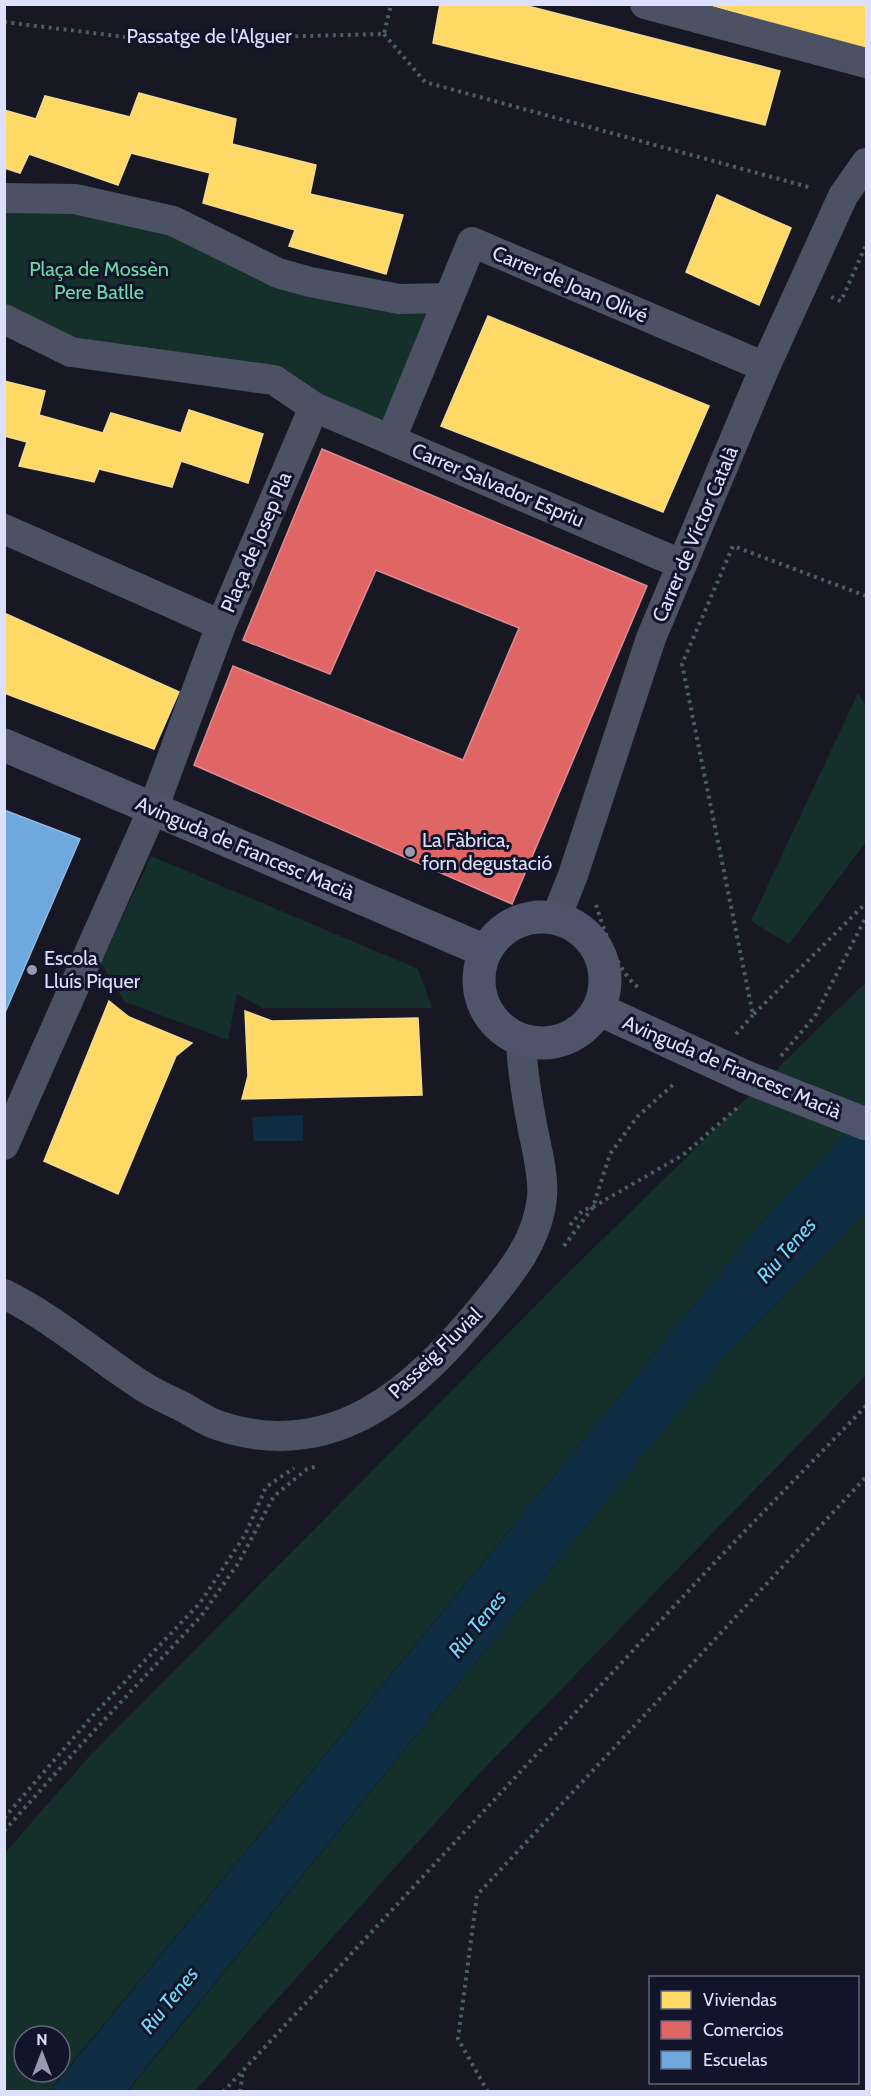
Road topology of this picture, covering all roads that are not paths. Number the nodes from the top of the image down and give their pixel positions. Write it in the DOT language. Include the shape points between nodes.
graph roads {
  1 [pos="645,4"];
  2 [pos="867,63"];
  3 [pos="867,163"];
  4 [pos="4,198"];
  5 [pos="449,298"];
  6 [pos="4,319"];
  7 [pos="765,367"];
  8 [pos="314,407"];
  9 [pos="391,439"];
  10 [pos="4,529"];
  11 [pos="681,564"];
  12 [pos="221,625"];
  13 [pos="4,745"];
  14 [pos="153,809"];
  15 [pos="556,918"];
  16 [pos="485,951"];
  17 [pos="598,1009"];
  18 [pos="521,1040"];
  19 [pos="867,1124"];
  20 [pos="4,1145"];
  21 [pos="4,1294"];
  1 -- 2 [label="street"];
  3 -- 7 [label="street, Carrer de Víctor Català" via="843,196"];
  4 -- 5 [label="street" via="75,199 173,221 278,273 309,282 399,299"];
  5 -- 7 [label="street, Carrer de Joan Olivé" via="472,242"];
  5 -- 9 [label="street, Carrer de Joan Olivé"];
  6 -- 8 [label="street" via="70,352 274,380"];
  7 -- 11 [label="street, Carrer de Víctor Català"];
  8 -- 9 [label="street, Carrer Salvador Espriu"];
  8 -- 12 [label="street, Plaça de Josep Pla"];
  9 -- 11 [label="street, Carrer Salvador Espriu"];
  10 -- 12 [label="street, Plaça de Josep Pla"];
  11 -- 15 [label="street, Carrer de Víctor Català" via="651,638"];
  12 -- 14 [label="street"];
  13 -- 14 [label="street, Avinguda de Francesc Macià"];
  14 -- 16 [label="street, Avinguda de Francesc Macià"];
  14 -- 20 [label="street"];
  15 -- 16 [label="street" via="535,917 515,922 497,934"];
  15 -- 17 [label="street" via="589,937 599,953 604,991"];
  16 -- 18 [label="street" via="478,988 483,1005 493,1021"];
  17 -- 18 [label="street" via="581,1029 557,1041"];
  17 -- 19 [label="street, Avinguda de Francesc Macià, bridge" via="746,1077"];
  18 -- 21 [label="street, Passeig Fluvial" via="522,1072 542,1196 534,1236 507,1278 461,1334 404,1390 366,1414 323,1431 293,1436 256,1434 216,1425 146,1389 30,1307"];
}
